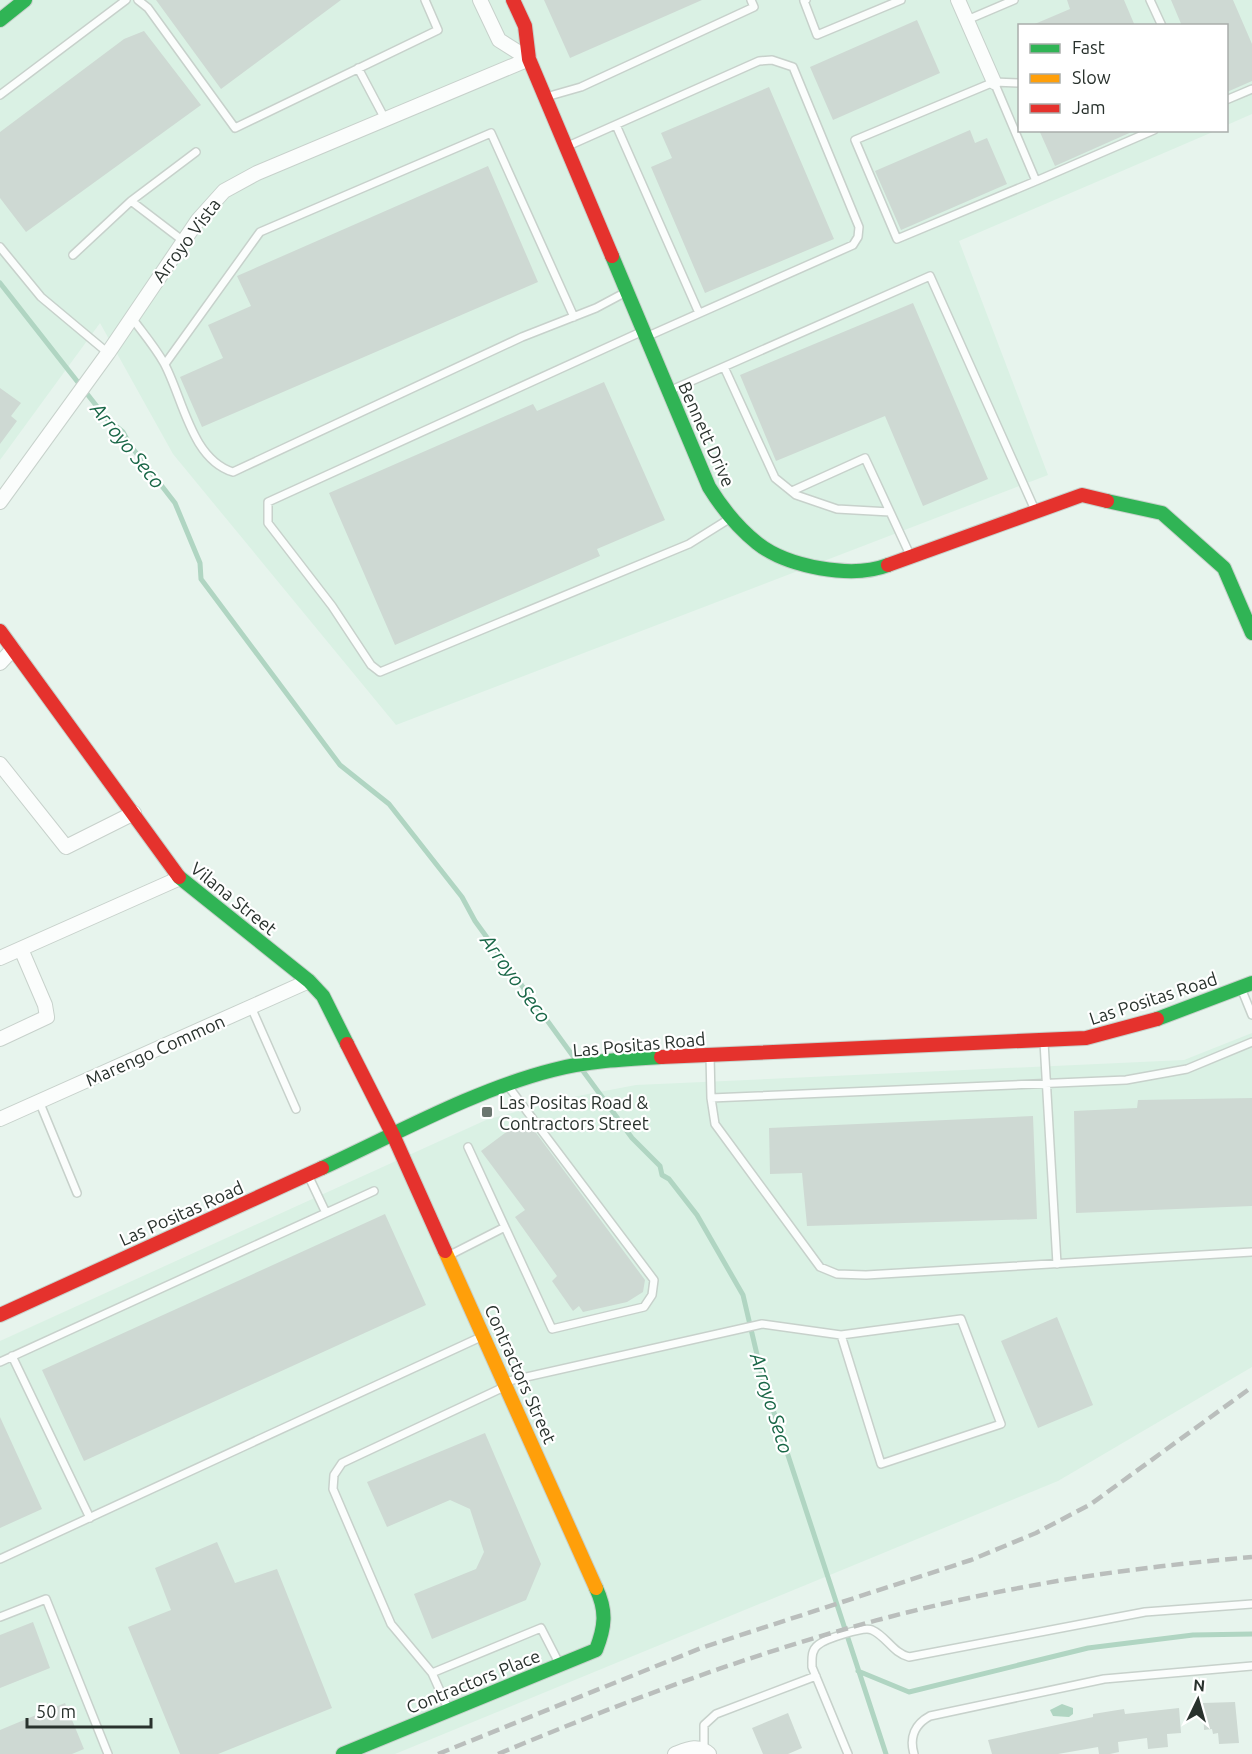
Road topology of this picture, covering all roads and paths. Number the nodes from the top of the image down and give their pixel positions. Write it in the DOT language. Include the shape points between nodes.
graph roads {
  1 [pos="25,0"];
  2 [pos="126,0"];
  3 [pos="138,0"];
  4 [pos="425,0"];
  5 [pos="480,0"];
  6 [pos="513,0"];
  7 [pos="751,0"];
  8 [pos="806,0"];
  9 [pos="901,0"];
  10 [pos="958,0"];
  11 [pos="1014,0"];
  12 [pos="1150,0"];
  13 [pos="0,20"];
  14 [pos="967,20"];
  15 [pos="1161,24"];
  16 [pos="529,59"];
  17 [pos="358,68"];
  18 [pos="994,82"];
  19 [pos="1018,83"];
  20 [pos="1252,88"];
  21 [pos="0,95"];
  22 [pos="545,97"];
  23 [pos="1228,100"];
  24 [pos="386,121"];
  25 [pos="616,125"];
  26 [pos="1149,132"];
  27 [pos="566,147"];
  28 [pos="196,152"];
  29 [pos="1036,181"];
  30 [pos="131,201"];
  31 [pos="182,240"];
  32 [pos="0,247"];
  33 [pos="73,255"];
  34 [pos="627,292"];
  35 [pos="699,314"];
  36 [pos="130,316"];
  37 [pos="574,317"];
  38 [pos="644,334"];
  39 [pos="108,353"];
  40 [pos="165,363"];
  41 [pos="724,367"];
  42 [pos="669,391"];
  43 [pos="792,491"];
  44 [pos="0,502"];
  45 [pos="890,512"];
  46 [pos="1036,512"];
  47 [pos="732,518"];
  48 [pos="911,557"];
  49 [pos="0,631"];
  50 [pos="1252,633"];
  51 [pos="14,649"];
  52 [pos="0,663"];
  53 [pos="0,764"];
  54 [pos="134,813"];
  55 [pos="180,878"];
  56 [pos="21,949"];
  57 [pos="0,958"];
  58 [pos="309,981"];
  59 [pos="1247,986"];
  60 [pos="251,1007"];
  61 [pos="1252,1015"];
  62 [pos="0,1039"];
  63 [pos="1044,1041"];
  64 [pos="1252,1042"];
  65 [pos="710,1056"];
  66 [pos="1048,1084"];
  67 [pos="508,1086"];
  68 [pos="711,1098"];
  69 [pos="39,1101"];
  70 [pos="296,1109"];
  71 [pos="0,1119"];
  72 [pos="394,1137"];
  73 [pos="468,1147"];
  74 [pos="309,1175"];
  75 [pos="374,1191"];
  76 [pos="77,1193"];
  77 [pos="326,1212"];
  78 [pos="505,1227"];
  79 [pos="1252,1252"];
  80 [pos="448,1256"];
  81 [pos="1057,1264"];
  82 [pos="0,1314"];
  83 [pos="841,1335"];
  84 [pos="484,1336"];
  85 [pos="12,1356"];
  86 [pos="0,1362"];
  87 [pos="506,1384"];
  88 [pos="90,1518"];
  89 [pos="0,1559"];
  90 [pos="1252,1604"];
  91 [pos="0,1617"];
  92 [pos="604,1630"];
  93 [pos="560,1665"];
  94 [pos="1252,1666"];
  95 [pos="432,1673"];
  96 [pos="816,1676"];
  97 [pos="449,1711"];
  98 [pos="707,1752"];
  99 [pos="108,1754"];
  100 [pos="343,1754"];
  101 [pos="675,1754"];
  102 [pos="848,1754"];
  103 [pos="915,1754"];
  1 -- 13 [label="street"];
  2 -- 21 [label="lane"];
  3 -- 17 [label="lane" via="148,8 235,128"];
  4 -- 17 [label="lane" via="438,30"];
  5 -- 16 [label="street" via="499,40"];
  6 -- 16 [label="street, Bennett Drive" via="525,26"];
  7 -- 22 [label="lane" via="754,7 581,87"];
  8 -- 9 [label="lane" via="817,35"];
  10 -- 14 [label="street"];
  11 -- 14 [label="lane"];
  12 -- 15 [label="lane"];
  14 -- 18 [label="street"];
  16 -- 22 [label="street, Bennett Drive"];
  16 -- 24 [label="street, Arroyo Vista"];
  17 -- 24 [label="lane"];
  18 -- 19 [label="lane"];
  18 -- 29 [label="lane"];
  18 -- 29 [label="lane" via="855,140 897,239"];
  20 -- 23 [label="lane"];
  22 -- 27 [label="street, Bennett Drive"];
  24 -- 31 [label="street, Arroyo Vista" via="257,173 224,191"];
  25 -- 27 [label="lane"];
  25 -- 35 [label="lane"];
  25 -- 35 [label="lane" via="759,61 772,60 793,68 860,227 858,237 853,245"];
  26 -- 29 [label="lane"];
  27 -- 34 [label="street, Bennett Drive"];
  28 -- 30 [label="lane"];
  30 -- 31 [label="lane"];
  30 -- 33 [label="lane"];
  31 -- 36 [label="street, Arroyo Vista"];
  32 -- 39 [label="lane" via="41,297"];
  34 -- 37 [label="lane"];
  34 -- 38 [label="street, Bennett Drive"];
  35 -- 38 [label="lane"];
  36 -- 39 [label="street, Arroyo Vista"];
  36 -- 40 [label="lane"];
  37 -- 40 [label="lane" via="522,337 233,472 219,468 191,429"];
  37 -- 40 [label="lane" via="491,134 260,232"];
  38 -- 42 [label="street, Bennett Drive"];
  38 -- 47 [label="lane" via="268,502 268,523 332,606 370,665 381,672 689,544"];
  39 -- 44 [label="street, Arroyo Vista"];
  41 -- 42 [label="lane"];
  41 -- 43 [label="lane" via="775,478"];
  41 -- 46 [label="lane" via="930,276"];
  42 -- 47 [label="street, Bennett Drive" via="709,487"];
  43 -- 45 [label="lane" via="837,509"];
  43 -- 45 [label="lane" via="865,458"];
  45 -- 48 [label="lane"];
  46 -- 48 [label="street, Bennett Drive"];
  46 -- 50 [label="street, Bennett Drive" via="1083,495 1162,513 1224,568"];
  47 -- 48 [label="street, Bennett Drive" via="758,544 800,563 834,572 878,569"];
  49 -- 51 [label="street, Vilana Street"];
  51 -- 52 [label="street"];
  51 -- 54 [label="street, Vilana Street"];
  53 -- 54 [label="street" via="66,847"];
  54 -- 55 [label="street, Vilana Street"];
  55 -- 56 [label="street"];
  55 -- 58 [label="street, Vilana Street"];
  56 -- 57 [label="street"];
  56 -- 62 [label="street" via="45,1005 46,1017"];
  58 -- 60 [label="street, Marengo Common"];
  58 -- 72 [label="street, Vilana Street" via="323,996"];
  59 -- 61 [label="lane"];
  59 -- 63 [label="street, Las Positas Road" via="1145,1024 1086,1038"];
  60 -- 69 [label="street, Marengo Common"];
  60 -- 70 [label="lane"];
  63 -- 65 [label="street, Las Positas Road"];
  63 -- 66 [label="lane"];
  64 -- 66 [label="lane" via="1187,1069 1126,1080"];
  65 -- 67 [label="street, Las Positas Road" via="627,1059 553,1070"];
  65 -- 68 [label="lane"];
  66 -- 68 [label="lane"];
  66 -- 81 [label="lane"];
  67 -- 72 [label="street, Las Positas Road"];
  67 -- 78 [label="lane" via="654,1280 652,1295 644,1307 552,1329"];
  68 -- 81 [label="lane" via="715,1124 820,1267 837,1274 866,1275"];
  69 -- 71 [label="street, Marengo Common"];
  69 -- 76 [label="lane"];
  72 -- 74 [label="street, Las Positas Road"];
  72 -- 80 [label="street, Contractors Street"];
  73 -- 78 [label="lane"];
  74 -- 77 [label="lane"];
  74 -- 82 [label="street, Las Positas Road"];
  75 -- 77 [label="lane"];
  77 -- 85 [label="lane"];
  78 -- 80 [label="lane"];
  79 -- 81 [label="lane"];
  80 -- 84 [label="street, Contractors Street"];
  83 -- 83 [label="lane" via="961,1319 1001,1424 881,1464"];
  83 -- 87 [label="lane" via="762,1324"];
  84 -- 87 [label="street, Contractors Street"];
  84 -- 88 [label="lane"];
  85 -- 86 [label="lane"];
  85 -- 88 [label="lane"];
  87 -- 92 [label="street, Contractors Street" via="604,1605"];
  87 -- 95 [label="lane" via="342,1463 334,1474 333,1489 391,1624"];
  88 -- 89 [label="lane"];
  90 -- 96 [label="lane" via="1144,1612 909,1657 902,1656 872,1630 864,1629 818,1645 812,1666"];
  91 -- 99 [label="lane" via="46,1599"];
  92 -- 93 [label="street, Contractors Place" via="597,1650"];
  93 -- 95 [label="lane" via="541,1628"];
  93 -- 97 [label="street, Contractors Place"];
  94 -- 103 [label="lane" via="1104,1679 930,1716 921,1721 914,1733"];
  95 -- 97 [label="lane"];
  96 -- 98 [label="lane" via="716,1714 704,1725"];
  96 -- 102 [label="lane"];
  97 -- 100 [label="street, Contractors Place"];
  98 -- 101 [label="street" via="691,1748"];
}
